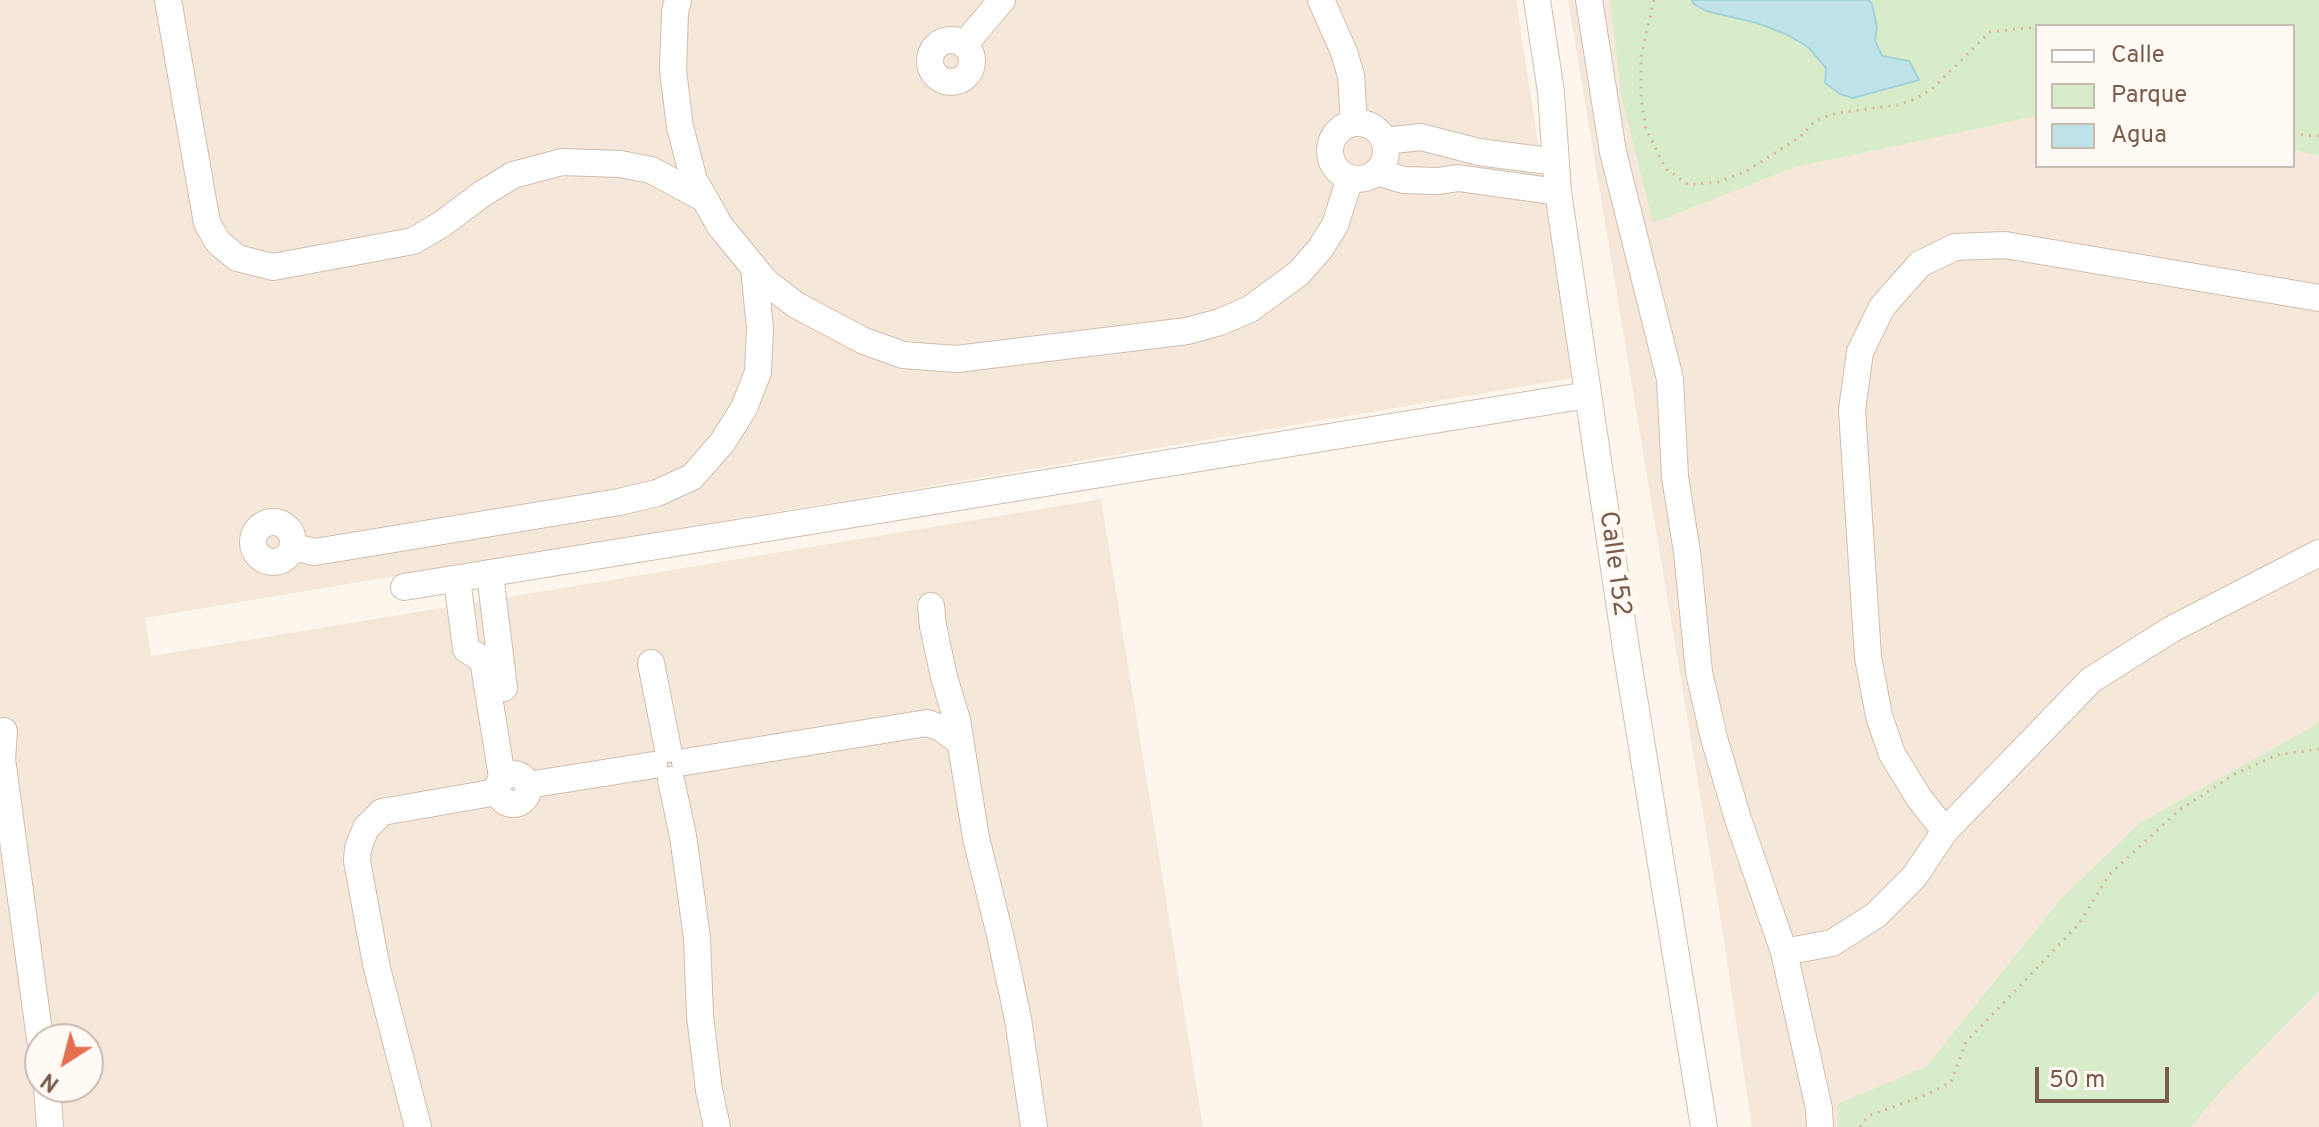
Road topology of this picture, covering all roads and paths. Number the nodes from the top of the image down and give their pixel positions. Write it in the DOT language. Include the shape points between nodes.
graph roads {
  1 [pos="168,0"];
  2 [pos="678,0"];
  3 [pos="1002,0"];
  4 [pos="1321,0"];
  5 [pos="1537,0"];
  6 [pos="1589,0"];
  7 [pos="1654,0"];
  8 [pos="2035,27"];
  9 [pos="964,45"];
  10 [pos="1354,123"];
  11 [pos="680,127"];
  12 [pos="2295,134"];
  13 [pos="2319,136"];
  14 [pos="1384,141"];
  15 [pos="1556,162"];
  16 [pos="651,170"];
  17 [pos="1363,175"];
  18 [pos="1558,192"];
  19 [pos="704,198"];
  20 [pos="754,268"];
  21 [pos="2319,298"];
  22 [pos="806,311"];
  23 [pos="759,346"];
  24 [pos="1588,395"];
  25 [pos="293,547"];
  26 [pos="2319,553"];
  27 [pos="490,574"];
  28 [pos="457,579"];
  29 [pos="404,587"];
  30 [pos="931,606"];
  31 [pos="651,663"];
  32 [pos="948,693"];
  33 [pos="927,723"];
  34 [pos="4,731"];
  35 [pos="960,742"];
  36 [pos="2319,749"];
  37 [pos="670,764"];
  38 [pos="511,782"];
  39 [pos="1945,831"];
  40 [pos="1784,952"];
  41 [pos="38,1023"];
  42 [pos="48,1103"];
  43 [pos="50,1127"];
  44 [pos="418,1127"];
  45 [pos="717,1127"];
  46 [pos="1034,1127"];
  47 [pos="1704,1127"];
  48 [pos="1820,1127"];
  49 [pos="1860,1127"];
  1 -- 16 [label="street" via="207,223 218,242 237,258 273,267 413,241 513,175 562,162"];
  2 -- 11 [label="street" via="673,70"];
  3 -- 9 [label="street"];
  4 -- 10 [label="street" via="1351,76"];
  5 -- 15 [label="street, Calle 152"];
  6 -- 40 [label="street" via="1613,152 1670,379 1675,477 1699,672 1738,819"];
  7 -- 8 [label="path" via="1641,57 1646,129 1666,169 1689,185 1745,172 1800,137 1816,120 1915,99 1990,32"];
  10 -- 14 [label="street" via="1372,127"];
  10 -- 17 [label="street" via="1338,131 1330,148 1334,166"];
  11 -- 16 [label="street" via="674,144"];
  11 -- 19 [label="street"];
  12 -- 13 [label="path"];
  14 -- 15 [label="street" via="1421,137 1479,152"];
  14 -- 17 [label="street" via="1385,158"];
  15 -- 18 [label="street, Calle 152"];
  16 -- 19 [label="street"];
  17 -- 18 [label="street" via="1418,182 1458,178"];
  17 -- 22 [label="street" via="1320,249 1299,273 1250,309 1187,331 957,359 903,355"];
  18 -- 24 [label="street, Calle 152"];
  19 -- 20 [label="street"];
  20 -- 22 [label="street"];
  20 -- 23 [label="street"];
  21 -- 39 [label="street" via="2005,245 1955,247 1920,264 1882,307 1860,352 1852,410 1868,657 1892,754"];
  22 -- 23 [label="street" via="782,315"];
  23 -- 25 [label="street" via="758,372 722,443 692,477 657,493 315,552"];
  24 -- 27 [label="street"];
  24 -- 47 [label="street, Calle 152"];
  26 -- 39 [label="street" via="2172,629 2091,680"];
  27 -- 28 [label="street"];
  27 -- 38 [label="street"];
  28 -- 29 [label="street"];
  28 -- 38 [label="street" via="466,649 483,660"];
  30 -- 32 [label="street"];
  31 -- 37 [label="street"];
  32 -- 33 [label="street"];
  32 -- 35 [label="street"];
  33 -- 35 [label="street"];
  33 -- 37 [label="street"];
  34 -- 41 [label="street" via="2,759"];
  35 -- 46 [label="street" via="976,838 1018,1019"];
  36 -- 49 [label="path" via="2277,755 2233,775 2178,811 2109,875 2079,924 1966,1042 1951,1082 1868,1116"];
  37 -- 38 [label="street"];
  37 -- 45 [label="street" via="697,938 700,1016"];
  38 -- 44 [label="street" via="382,812 366,828 358,848 376,964"];
  39 -- 40 [label="street" via="1914,877 1876,915 1832,943"];
  40 -- 48 [label="street"];
  42 -- 43 [label="street"];
}
